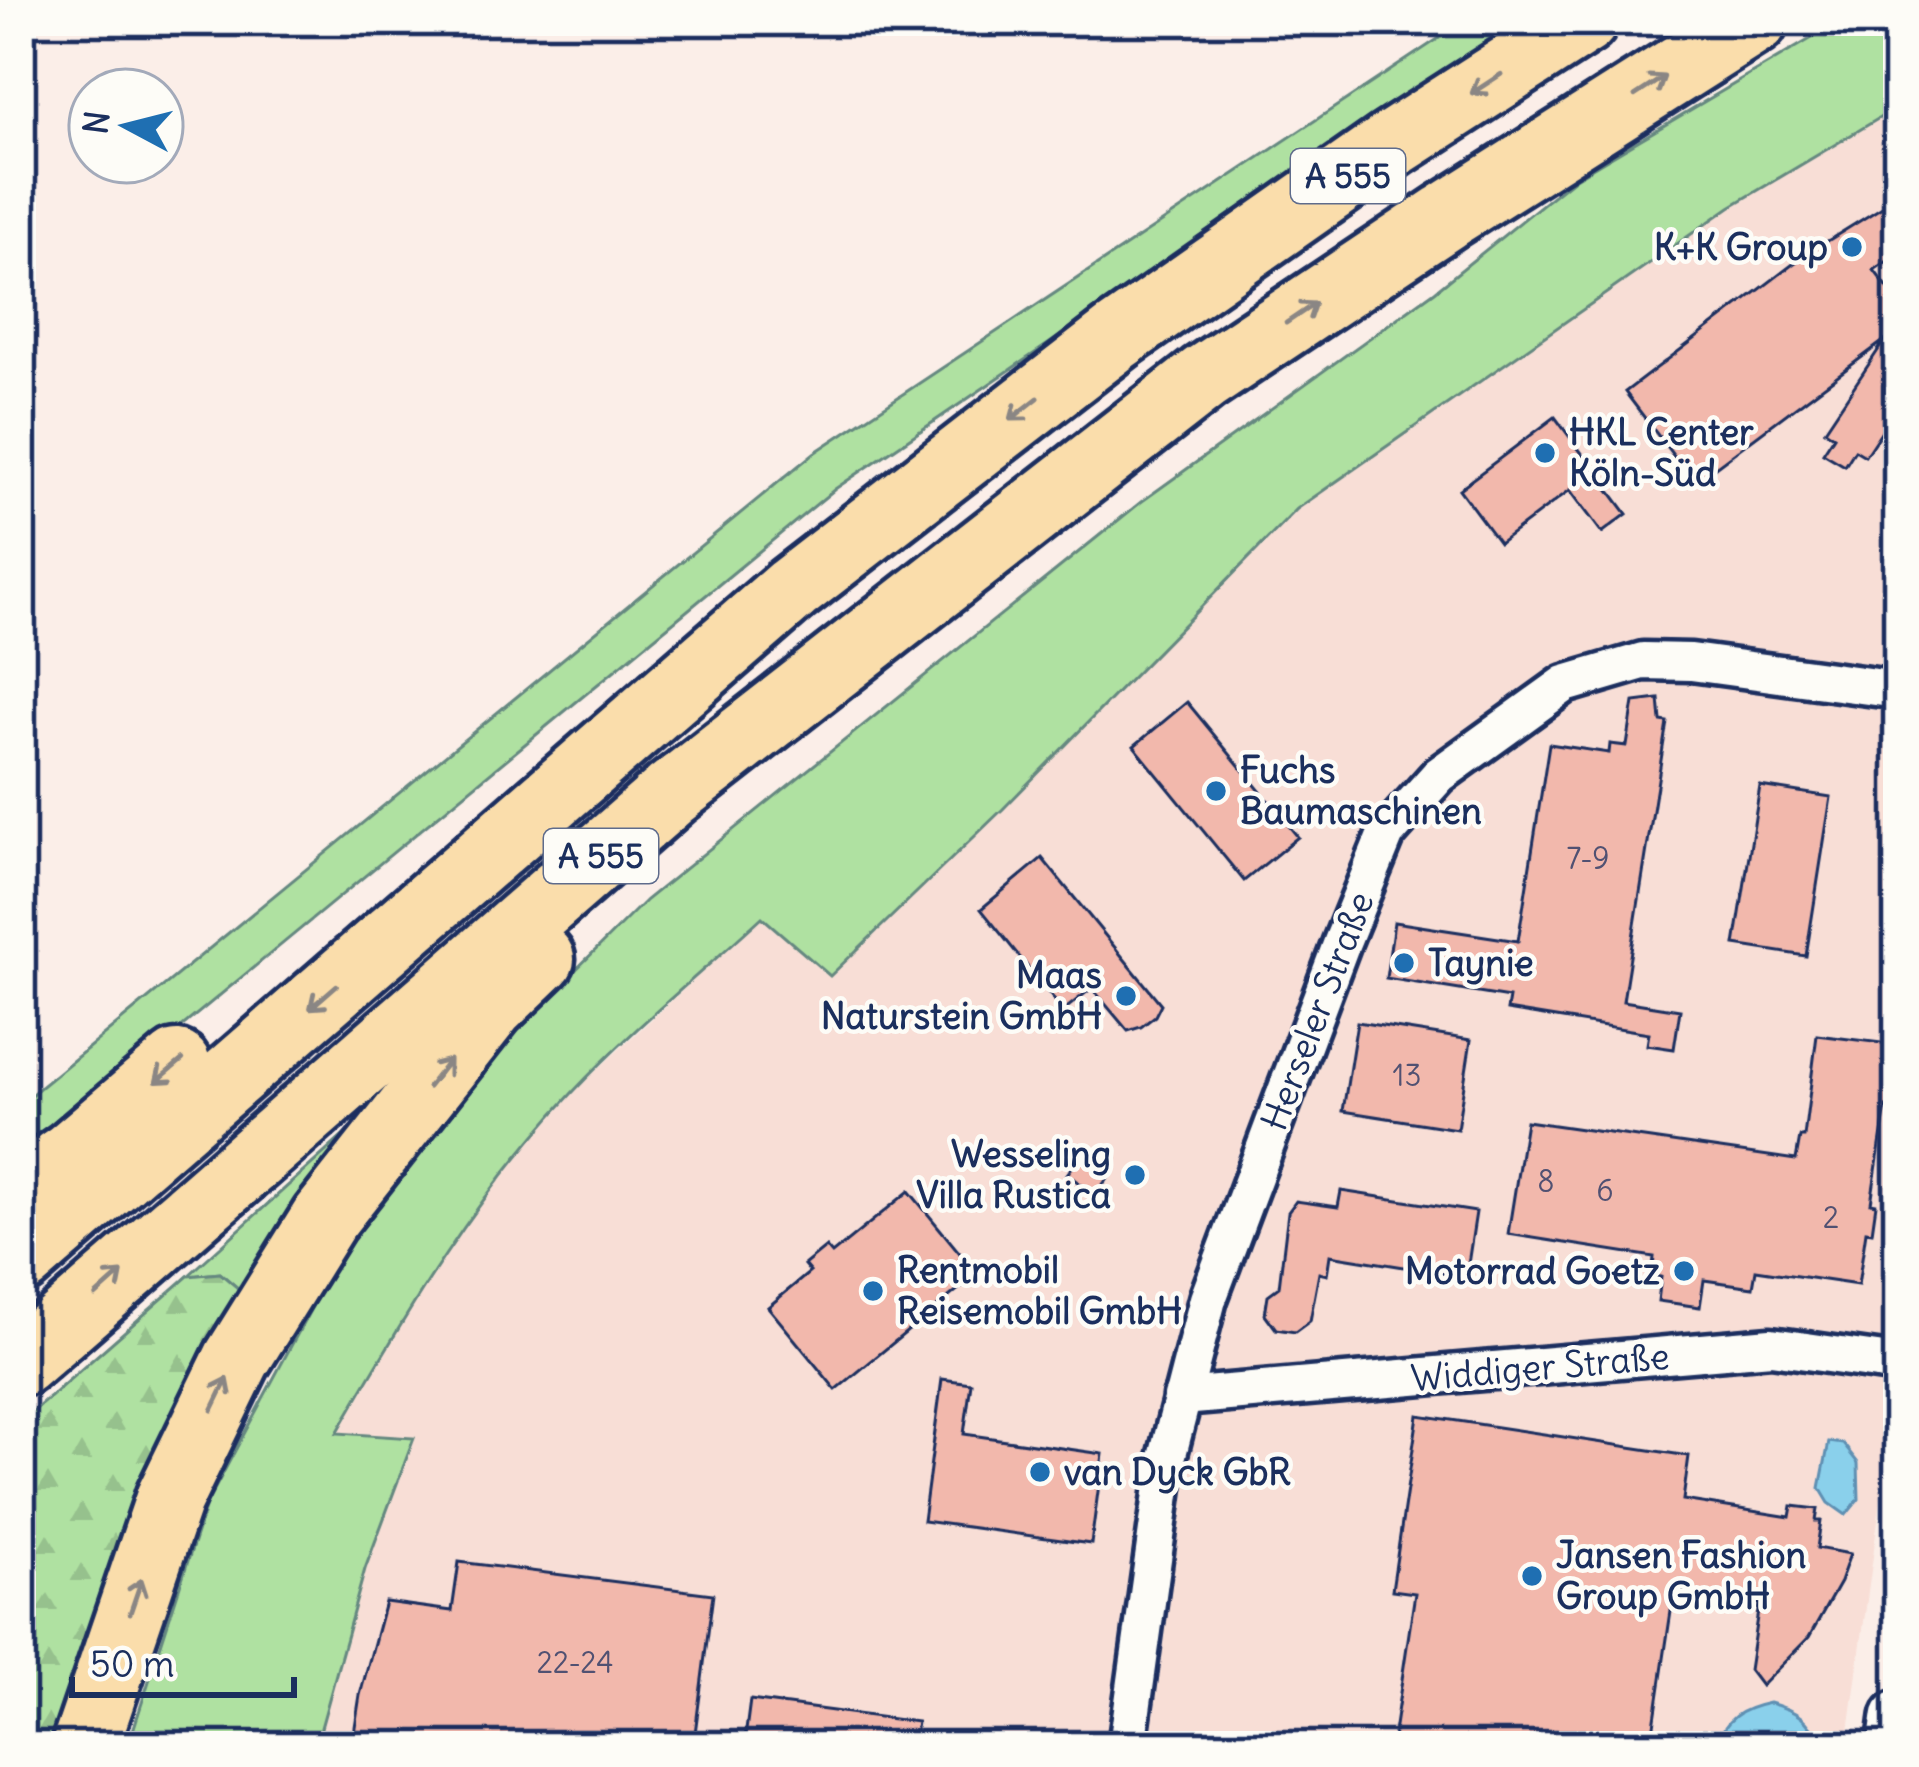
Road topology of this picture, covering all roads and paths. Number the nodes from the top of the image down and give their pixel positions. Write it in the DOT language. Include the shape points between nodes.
graph roads {
  1 [pos="1584,21"];
  2 [pos="1754,21"];
  3 [pos="1204,378"];
  4 [pos="792,589"];
  5 [pos="1898,690"];
  6 [pos="21,1189"];
  7 [pos="21,1260"];
  8 [pos="21,1362"];
  9 [pos="1898,1364"];
  10 [pos="1182,1397"];
  11 [pos="1898,1717"];
  12 [pos="85,1746"];
  13 [pos="1127,1746"];
  14 [pos="1894,1746"];
  1 -- 4 [label="highway, A 555, one-way" via="1116,338"];
  3 -- 2 [label="highway, A 555, one-way"];
  8 -- 3 [label="highway, A 555, one-way" via="671,794"];
  12 -- 3 [label="highway, one-way" via="170,1499 237,1359 324,1219 490,1007 638,867 1132,469"];
  4 -- 6 [label="highway, one-way" via="643,681 508,785"];
  4 -- 7 [label="highway, A 555, one-way"];
  5 -- 10 [label="street, Herseler Straße" via="1643,661 1565,685 1439,775 1386,834 1208,1299"];
  9 -- 10 [label="street, Widdiger Straße" via="1771,1346"];
  10 -- 13 [label="street, Herseler Straße"];
  11 -- 14 [label="main road"];
}
